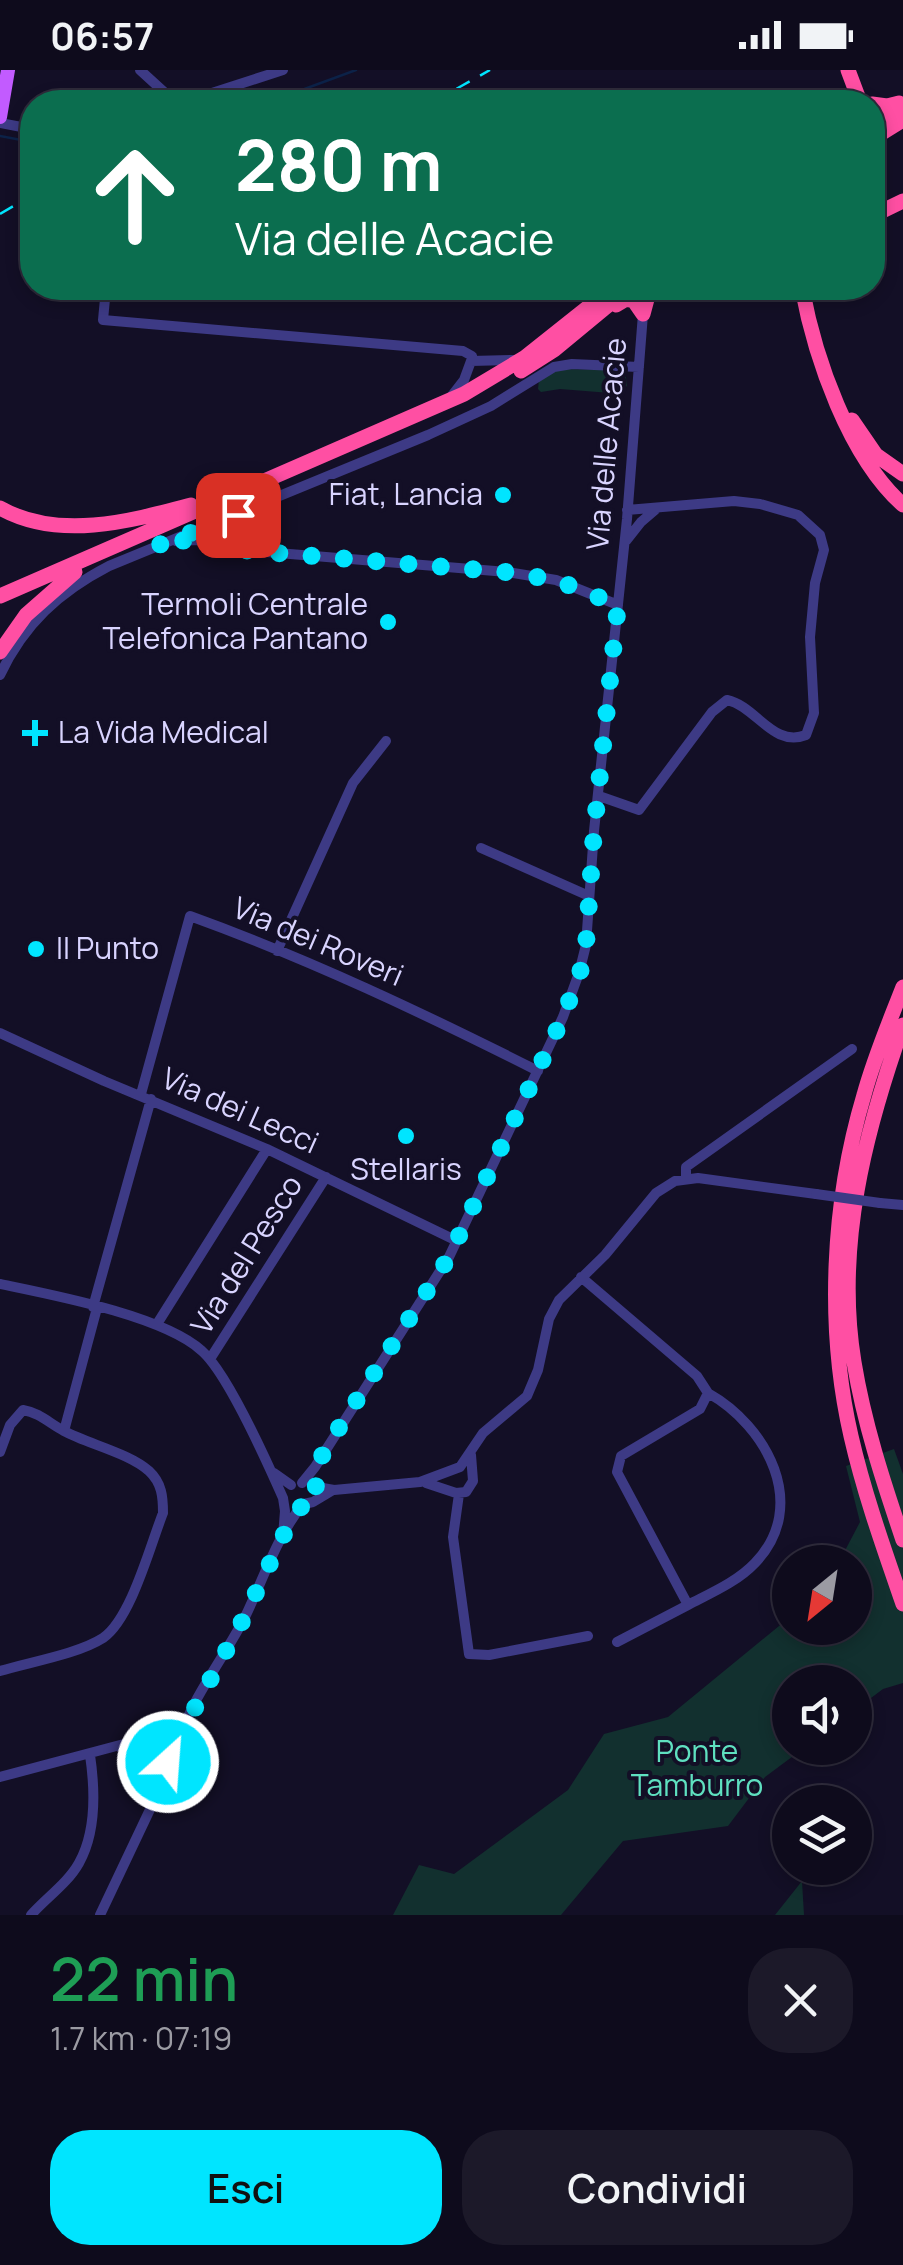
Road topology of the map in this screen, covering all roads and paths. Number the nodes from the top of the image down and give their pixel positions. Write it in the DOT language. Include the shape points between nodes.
graph roads {
  1 [pos="8,70"];
  2 [pos="140,70"];
  3 [pos="283,70"];
  4 [pos="162,90"];
  5 [pos="221,90"];
  6 [pos="0,117"];
  7 [pos="105,300"];
  8 [pos="597,300"];
  9 [pos="615,300"];
  10 [pos="624,300"];
  11 [pos="628,300"];
  12 [pos="647,300"];
  13 [pos="810,300"];
  14 [pos="643,314"];
  15 [pos="592,320"];
  16 [pos="524,358"];
  17 [pos="471,360"];
  18 [pos="639,367"];
  19 [pos="446,403"];
  20 [pos="847,418"];
  21 [pos="903,474"];
  22 [pos="903,482"];
  23 [pos="236,492"];
  24 [pos="903,504"];
  25 [pos="0,508"];
  26 [pos="627,508"];
  27 [pos="656,510"];
  28 [pos="34,522"];
  29 [pos="641,522"];
  30 [pos="0,524"];
  31 [pos="624,545"];
  32 [pos="156,546"];
  33 [pos="97,560"];
  34 [pos="50,575"];
  35 [pos="0,596"];
  36 [pos="618,605"];
  37 [pos="14,629"];
  38 [pos="0,641"];
  39 [pos="0,652"];
  40 [pos="0,675"];
  41 [pos="386,741"];
  42 [pos="598,796"];
  43 [pos="481,848"];
  44 [pos="589,896"];
  45 [pos="277,951"];
  46 [pos="903,987"];
  47 [pos="903,1024"];
  48 [pos="0,1033"];
  49 [pos="852,1050"];
  50 [pos="538,1071"];
  51 [pos="146,1096"];
  52 [pos="267,1149"];
  53 [pos="326,1177"];
  54 [pos="686,1178"];
  55 [pos="903,1205"];
  56 [pos="457,1241"];
  57 [pos="581,1277"];
  58 [pos="0,1284"];
  59 [pos="95,1307"];
  60 [pos="157,1324"];
  61 [pos="210,1360"];
  62 [pos="708,1393"];
  63 [pos="64,1431"];
  64 [pos="0,1452"];
  65 [pos="316,1467"];
  66 [pos="270,1469"];
  67 [pos="465,1469"];
  68 [pos="448,1474"];
  69 [pos="420,1482"];
  70 [pos="296,1484"];
  71 [pos="316,1489"];
  72 [pos="454,1492"];
  73 [pos="283,1500"];
  74 [pos="303,1504"];
  75 [pos="283,1536"];
  76 [pos="903,1540"];
  77 [pos="688,1604"];
  78 [pos="903,1604"];
  79 [pos="588,1636"];
  80 [pos="617,1642"];
  81 [pos="0,1671"];
  82 [pos="169,1735"];
  83 [pos="120,1746"];
  84 [pos="90,1755"];
  85 [pos="157,1758"];
  86 [pos="173,1760"];
  87 [pos="0,1777"];
  88 [pos="163,1784"];
  89 [pos="31,1915"];
  90 [pos="100,1915"];
  1 -- 6 [label="main road"];
  2 -- 4 [label="street"];
  3 -- 5 [label="street"];
  7 -- 17 [label="street" via="103,320 463,351"];
  8 -- 16 [label="highway"];
  9 -- 15 [label="highway"];
  10 -- 15 [label="highway"];
  11 -- 14 [label="highway"];
  12 -- 14 [label="highway"];
  13 -- 20 [label="highway"];
  14 -- 18 [label="street, Via delle Acacie"];
  15 -- 33 [label="highway" via="469,402"];
  16 -- 17 [label="street"];
  16 -- 19 [label="highway"];
  17 -- 19 [label="street"];
  18 -- 26 [label="street, Via delle Acacie"];
  18 -- 32 [label="street" via="554,368 428,435"];
  19 -- 23 [label="highway"];
  20 -- 21 [label="highway" via="876,455"];
  20 -- 22 [label="highway" via="876,461"];
  20 -- 24 [label="highway" via="872,473"];
  23 -- 28 [label="highway" via="114,522"];
  23 -- 34 [label="highway"];
  25 -- 28 [label="highway"];
  26 -- 27 [label="street"];
  26 -- 29 [label="street"];
  26 -- 31 [label="street, Via delle Acacie"];
  27 -- 29 [label="street"];
  27 -- 42 [label="street" via="760,504 798,514 820,535 824,550 810,637 814,712 806,736 779,736 727,700 638,810"];
  28 -- 30 [label="highway"];
  29 -- 31 [label="street"];
  31 -- 36 [label="street, Via delle Acacie"];
  32 -- 36 [label="street" via="186,540 506,572 556,580"];
  32 -- 40 [label="street" via="63,594 27,628"];
  33 -- 34 [label="highway"];
  33 -- 37 [label="highway" via="50,590"];
  34 -- 35 [label="highway"];
  36 -- 42 [label="street, Via delle Acacie"];
  37 -- 38 [label="highway"];
  37 -- 39 [label="highway"];
  41 -- 45 [label="street" via="352,783"];
  42 -- 44 [label="street, Via delle Acacie"];
  43 -- 44 [label="street"];
  44 -- 50 [label="street, Via delle Acacie" via="580,973"];
  45 -- 50 [label="street, Via dei Roveri"];
  45 -- 51 [label="street, Via dei Roveri" via="190,916"];
  46 -- 78 [label="highway" via="853,1139 838,1298 850,1433"];
  47 -- 76 [label="highway" via="865,1140 849,1285 853,1360"];
  48 -- 51 [label="street, Via dei Lecci"];
  49 -- 54 [label="street" via="686,1167"];
  50 -- 56 [label="street, Via delle Acacie"];
  51 -- 52 [label="street, Via dei Lecci"];
  51 -- 59 [label="street"];
  52 -- 53 [label="street, Via dei Lecci"];
  52 -- 60 [label="street"];
  53 -- 56 [label="street, Via dei Lecci"];
  53 -- 61 [label="street, Via del Pesco"];
  54 -- 55 [label="street, bridge"];
  54 -- 57 [label="street" via="656,1193"];
  56 -- 65 [label="street, Via delle Acacie"];
  57 -- 62 [label="street" via="697,1376"];
  57 -- 67 [label="street" via="553,1309 527,1396 483,1433"];
  58 -- 59 [label="street"];
  59 -- 60 [label="street"];
  59 -- 63 [label="street"];
  60 -- 61 [label="street"];
  61 -- 66 [label="street"];
  62 -- 77 [label="street" via="700,1409 622,1456 617,1472"];
  62 -- 77 [label="street" via="744,1420 769,1451 779,1514 755,1564"];
  63 -- 64 [label="street" via="22,1410"];
  63 -- 81 [label="street" via="146,1468 161,1488 162,1513 110,1632 92,1644"];
  65 -- 70 [label="street, Via delle Acacie"];
  65 -- 71 [label="street, Via delle Acacie"];
  66 -- 70 [label="street"];
  66 -- 73 [label="street"];
  67 -- 68 [label="street"];
  67 -- 72 [label="street" via="472,1486"];
  68 -- 69 [label="street"];
  68 -- 72 [label="street"];
  69 -- 71 [label="street"];
  69 -- 72 [label="street"];
  70 -- 71 [label="street"];
  70 -- 73 [label="street, Via delle Acacie" via="285,1488"];
  71 -- 74 [label="street" via="314,1502"];
  72 -- 79 [label="street" via="468,1654"];
  73 -- 74 [label="street" via="292,1507"];
  73 -- 75 [label="street"];
  74 -- 75 [label="street"];
  75 -- 82 [label="street" via="190,1717"];
  77 -- 80 [label="street"];
  82 -- 83 [label="street"];
  82 -- 85 [label="street" via="151,1746"];
  82 -- 86 [label="street" via="181,1752"];
  83 -- 84 [label="street"];
  83 -- 85 [label="street"];
  84 -- 87 [label="street"];
  84 -- 89 [label="street" via="95,1786 79,1864"];
  85 -- 86 [label="street"];
  85 -- 88 [label="street"];
  86 -- 88 [label="street"];
  88 -- 90 [label="street"];
}
